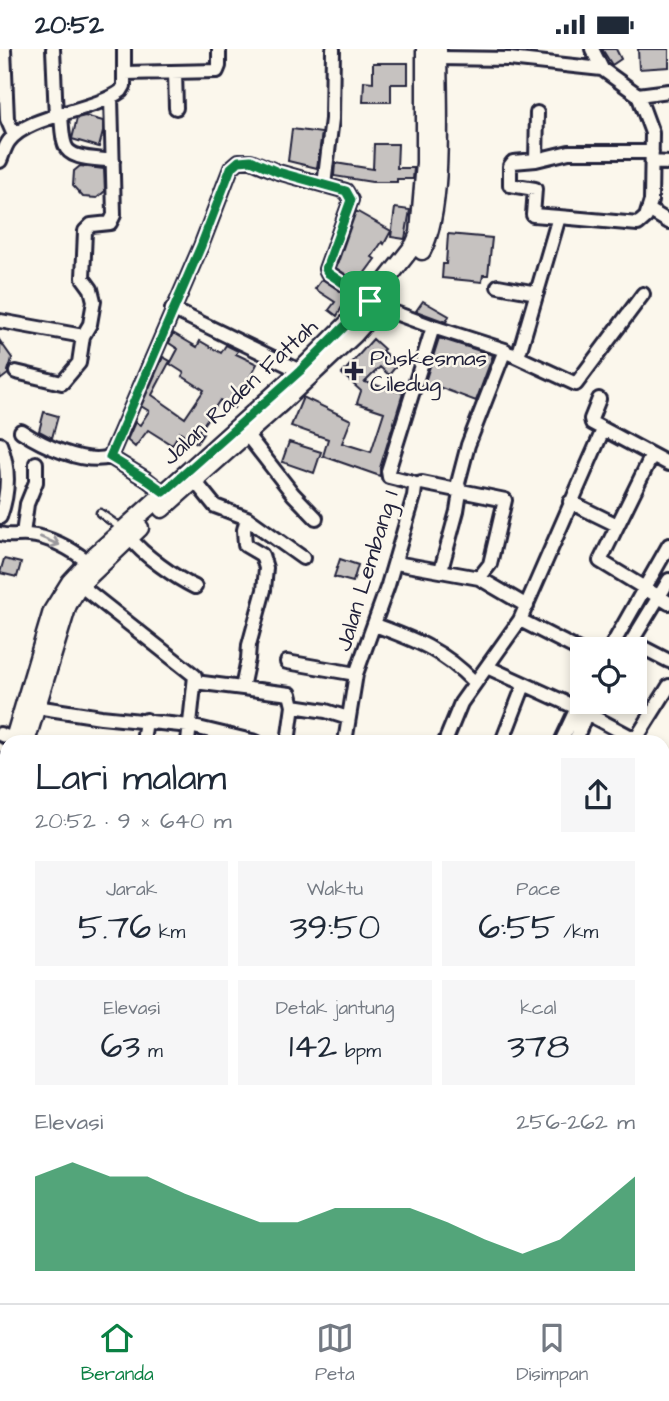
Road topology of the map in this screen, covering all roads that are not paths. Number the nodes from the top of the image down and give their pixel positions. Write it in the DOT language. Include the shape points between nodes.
graph roads {
  1 [pos="53,49"];
  2 [pos="124,49"];
  3 [pos="219,49"];
  4 [pos="333,49"];
  5 [pos="592,49"];
  6 [pos="2,51"];
  7 [pos="433,52"];
  8 [pos="602,69"];
  9 [pos="176,72"];
  10 [pos="125,73"];
  11 [pos="669,91"];
  12 [pos="638,95"];
  13 [pos="111,97"];
  14 [pos="176,108"];
  15 [pos="537,113"];
  16 [pos="58,116"];
  17 [pos="4,123"];
  18 [pos="14,135"];
  19 [pos="652,157"];
  20 [pos="536,160"];
  21 [pos="0,161"];
  22 [pos="113,161"];
  23 [pos="669,163"];
  24 [pos="324,185"];
  25 [pos="649,210"];
  26 [pos="559,218"];
  27 [pos="669,222"];
  28 [pos="498,286"];
  29 [pos="537,293"];
  30 [pos="643,294"];
  31 [pos="375,304"];
  32 [pos="172,309"];
  33 [pos="0,321"];
  34 [pos="433,327"];
  35 [pos="83,336"];
  36 [pos="505,350"];
  37 [pos="518,357"];
  38 [pos="300,371"];
  39 [pos="16,372"];
  40 [pos="599,399"];
  41 [pos="603,430"];
  42 [pos="21,431"];
  43 [pos="247,435"];
  44 [pos="0,444"];
  45 [pos="652,456"];
  46 [pos="110,457"];
  47 [pos="36,463"];
  48 [pos="669,464"];
  49 [pos="194,481"];
  50 [pos="415,485"];
  51 [pos="164,492"];
  52 [pos="460,492"];
  53 [pos="570,502"];
  54 [pos="100,513"];
  55 [pos="114,513"];
  56 [pos="0,517"];
  57 [pos="316,517"];
  58 [pos="247,518"];
  59 [pos="108,519"];
  60 [pos="617,525"];
  61 [pos="23,534"];
  62 [pos="126,534"];
  63 [pos="4,535"];
  64 [pos="669,545"];
  65 [pos="303,558"];
  66 [pos="88,562"];
  67 [pos="396,563"];
  68 [pos="441,570"];
  69 [pos="480,579"];
  70 [pos="669,580"];
  71 [pos="80,585"];
  72 [pos="195,587"];
  73 [pos="646,590"];
  74 [pos="664,601"];
  75 [pos="527,606"];
  76 [pos="520,620"];
  77 [pos="375,625"];
  78 [pos="617,637"];
  79 [pos="637,637"];
  80 [pos="570,645"];
  81 [pos="647,653"];
  82 [pos="669,661"];
  83 [pos="287,662"];
  84 [pos="487,667"];
  85 [pos="356,674"];
  86 [pos="195,682"];
  87 [pos="474,682"];
  88 [pos="524,685"];
  89 [pos="669,686"];
  90 [pos="242,688"];
  91 [pos="293,706"];
  92 [pos="570,706"];
  93 [pos="36,707"];
  94 [pos="578,714"];
  95 [pos="580,714"];
  96 [pos="586,714"];
  97 [pos="348,717"];
  98 [pos="146,720"];
  99 [pos="190,726"];
  100 [pos="14,735"];
  101 [pos="16,735"];
  102 [pos="144,735"];
  103 [pos="189,735"];
  104 [pos="227,735"];
  105 [pos="289,735"];
  106 [pos="346,735"];
  107 [pos="448,735"];
  108 [pos="505,735"];
  109 [pos="565,735"];
  110 [pos="576,735"];
  111 [pos="625,735"];
  112 [pos="637,735"];
  1 -- 16 [label="street"];
  2 -- 10 [label="street"];
  3 -- 9 [label="street" via="217,71"];
  4 -- 24 [label="street" via="332,119"];
  5 -- 8 [label="street"];
  6 -- 17 [label="street"];
  7 -- 8 [label="street"];
  7 -- 31 [label="main road, Jalan Raden Fattah" via="431,163 419,233"];
  8 -- 12 [label="street"];
  9 -- 10 [label="street"];
  9 -- 14 [label="street"];
  10 -- 13 [label="street" via="124,86"];
  11 -- 12 [label="street"];
  12 -- 19 [label="street" via="652,133"];
  13 -- 16 [label="street"];
  13 -- 22 [label="street"];
  15 -- 20 [label="street"];
  16 -- 18 [label="street"];
  16 -- 22 [label="street" via="68,151"];
  17 -- 18 [label="street"];
  18 -- 21 [label="street"];
  19 -- 20 [label="street" via="569,152"];
  19 -- 23 [label="street"];
  19 -- 25 [label="street"];
  20 -- 26 [label="street" via="513,162 510,185 535,189 533,215"];
  22 -- 35 [label="street" via="114,220 85,231 83,278 94,301"];
  24 -- 31 [label="street" via="346,191 351,200 326,269"];
  24 -- 32 [label="street" via="251,160 234,164"];
  25 -- 26 [label="street" via="638,224"];
  25 -- 27 [label="street"];
  26 -- 29 [label="street"];
  28 -- 29 [label="street"];
  29 -- 37 [label="street"];
  30 -- 37 [label="street" via="576,384"];
  31 -- 34 [label="street"];
  31 -- 38 [label="main road, Jalan Raden Fattah"];
  31 -- 43 [label="main road, Jalan Raden Fattah" via="354,335"];
  32 -- 38 [label="street"];
  32 -- 46 [label="street"];
  33 -- 35 [label="street"];
  34 -- 36 [label="street"];
  34 -- 50 [label="street, Jalan Lembang 1" via="388,471 389,477"];
  35 -- 39 [label="street" via="79,363 62,383"];
  36 -- 37 [label="street"];
  36 -- 52 [label="street" via="468,445"];
  38 -- 51 [label="main road, Jalan Raden Fattah"];
  40 -- 41 [label="street" via="591,421"];
  41 -- 45 [label="street"];
  41 -- 53 [label="street"];
  42 -- 46 [label="street" via="72,456 98,461"];
  43 -- 49 [label="main road, Jalan Raden Fattah"];
  43 -- 57 [label="street"];
  44 -- 56 [label="street" via="8,484"];
  45 -- 48 [label="street"];
  45 -- 60 [label="street"];
  46 -- 51 [label="street"];
  47 -- 61 [label="street"];
  49 -- 58 [label="street" via="215,506"];
  49 -- 62 [label="main road, Jalan Raden Fattah"];
  50 -- 52 [label="street"];
  50 -- 67 [label="street, Jalan Lembang 1"];
  51 -- 62 [label="main road, Jalan Raden Fattah"];
  52 -- 68 [label="street"];
  52 -- 69 [label="street" via="505,500 490,564"];
  53 -- 60 [label="street"];
  53 -- 75 [label="street"];
  54 -- 59 [label="lane"];
  55 -- 59 [label="lane"];
  58 -- 65 [label="street"];
  58 -- 90 [label="street" via="245,545 262,555 266,568"];
  59 -- 62 [label="lane"];
  60 -- 73 [label="street" via="600,561"];
  61 -- 63 [label="street"];
  61 -- 66 [label="street, one-way" via="37,535"];
  62 -- 66 [label="main road, Jalan Raden Fattah"];
  62 -- 71 [label="main road, Jalan Raden Fattah"];
  62 -- 72 [label="street" via="178,579"];
  64 -- 73 [label="street"];
  66 -- 100 [label="main road, Jalan Raden Fattah" via="52,611"];
  67 -- 68 [label="street"];
  67 -- 77 [label="street, Jalan Lembang 1"];
  68 -- 69 [label="street"];
  69 -- 75 [label="street"];
  70 -- 74 [label="street"];
  71 -- 86 [label="street" via="191,671"];
  71 -- 93 [label="main road, Jalan Raden Fattah" via="68,605"];
  73 -- 74 [label="street"];
  73 -- 78 [label="street"];
  74 -- 79 [label="street"];
  75 -- 76 [label="street"];
  76 -- 80 [label="street"];
  76 -- 84 [label="street"];
  77 -- 85 [label="street, Jalan Lembang 1"];
  77 -- 87 [label="street" via="422,642"];
  81 -- 82 [label="street"];
  83 -- 85 [label="street"];
  84 -- 87 [label="street"];
  84 -- 88 [label="street"];
  85 -- 97 [label="street, Jalan Lembang 1"];
  86 -- 90 [label="street"];
  86 -- 99 [label="street"];
  87 -- 107 [label="street"];
  88 -- 92 [label="street"];
  88 -- 108 [label="street"];
  89 -- 112 [label="street"];
  90 -- 91 [label="street" via="290,694"];
  91 -- 97 [label="street"];
  91 -- 105 [label="street"];
  93 -- 98 [label="street"];
  93 -- 101 [label="main road, Jalan Raden Fattah"];
  94 -- 109 [label="street"];
  95 -- 110 [label="street"];
  96 -- 111 [label="street"];
  97 -- 106 [label="street, Jalan Lembang 1"];
  98 -- 99 [label="street"];
  98 -- 102 [label="street"];
  99 -- 103 [label="street"];
  99 -- 104 [label="street"];
}
